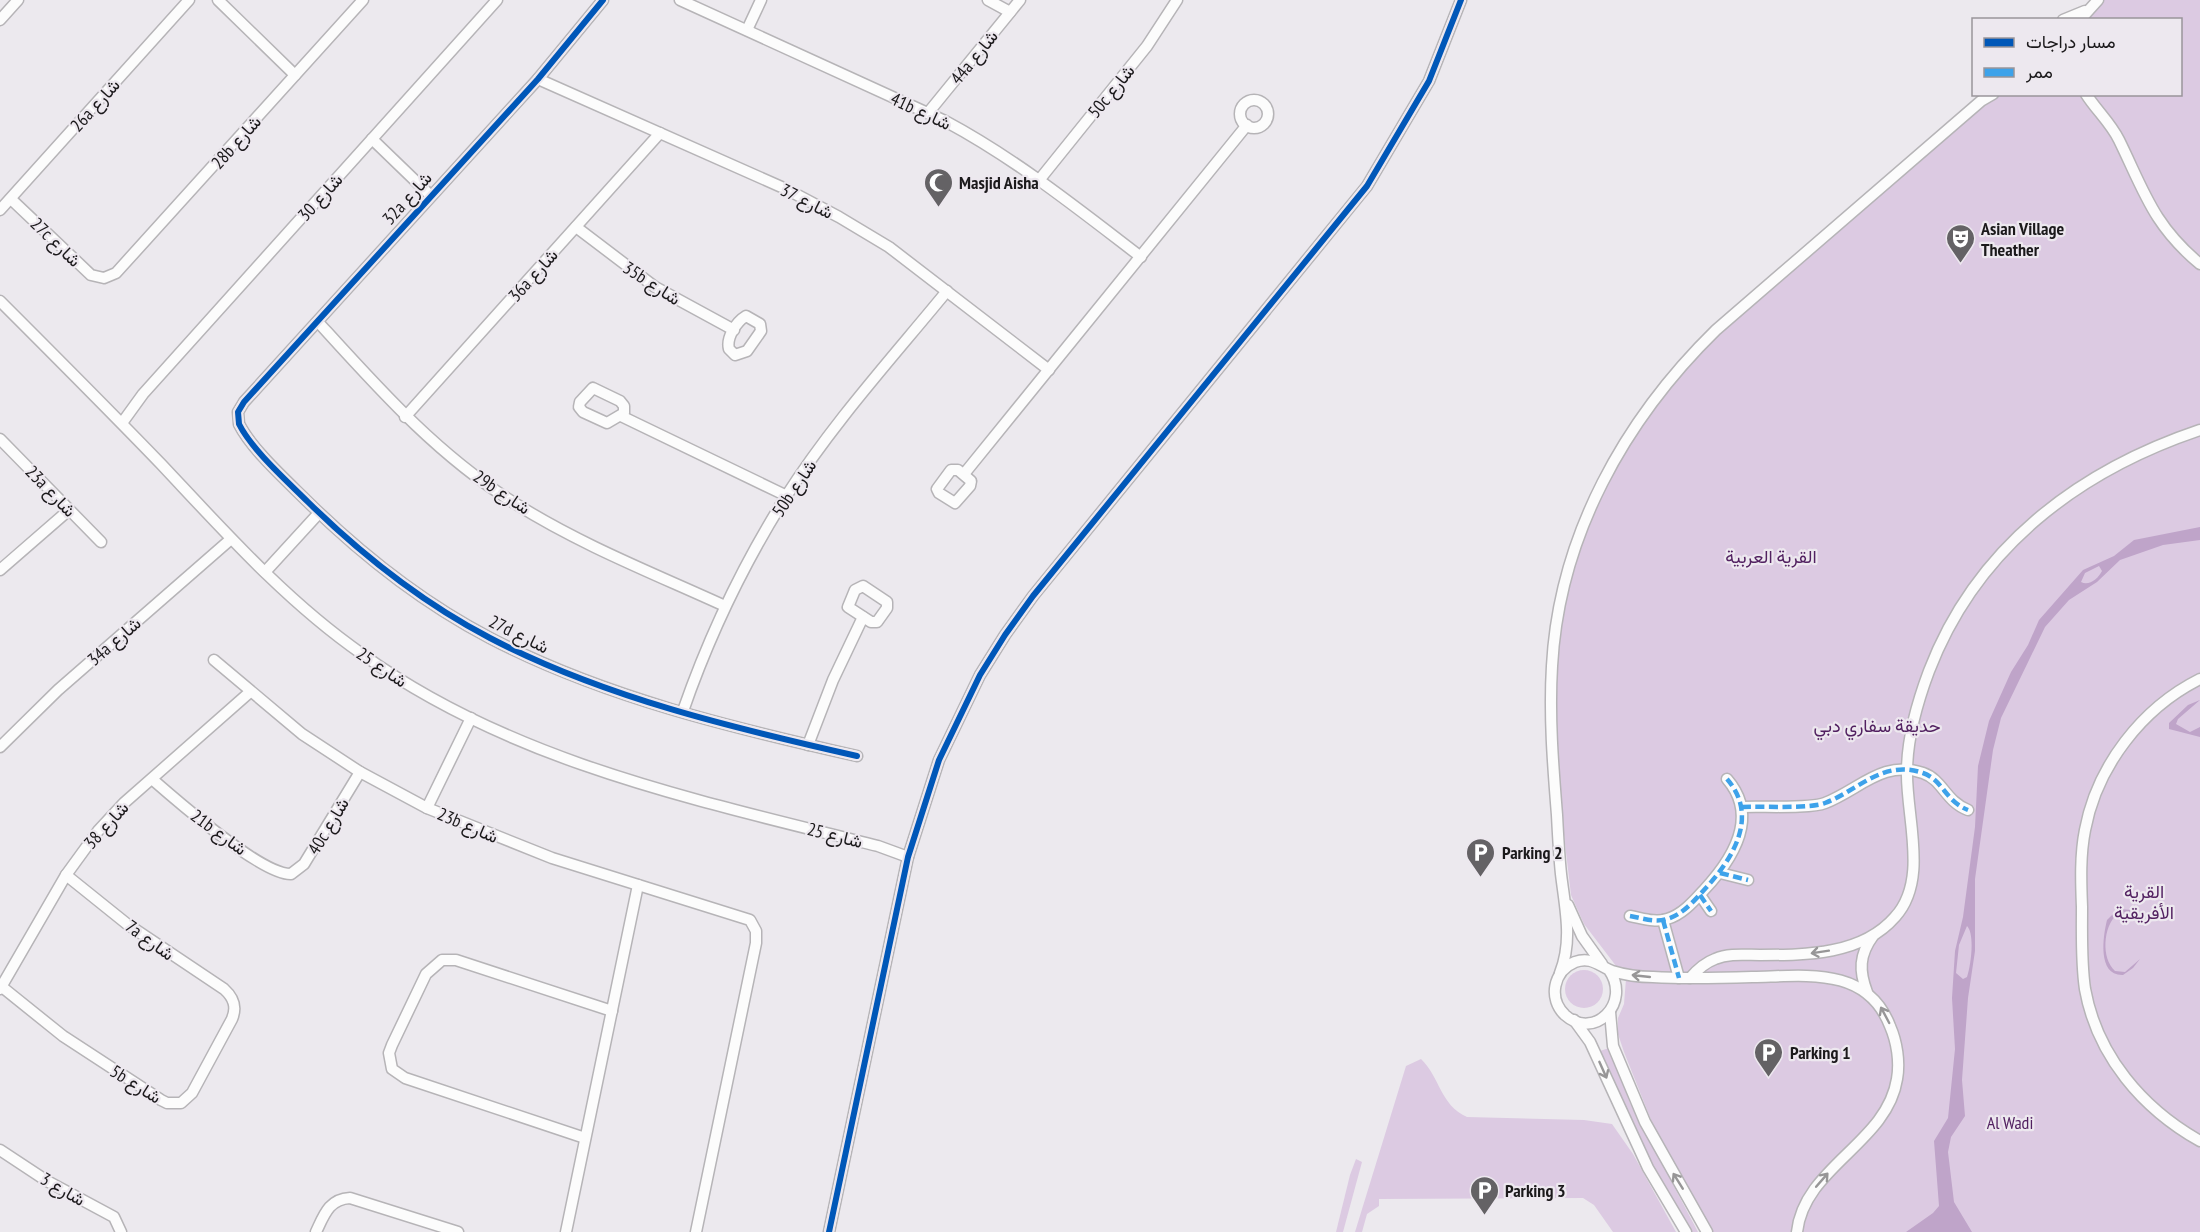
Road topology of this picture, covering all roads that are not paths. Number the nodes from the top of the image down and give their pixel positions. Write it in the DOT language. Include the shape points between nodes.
graph roads {
  1 [pos="17,0"];
  2 [pos="189,0"];
  3 [pos="218,0"];
  4 [pos="363,0"];
  5 [pos="603,0"];
  6 [pos="680,0"];
  7 [pos="761,0"];
  8 [pos="988,0"];
  9 [pos="1020,0"];
  10 [pos="1178,0"];
  11 [pos="1461,0"];
  12 [pos="2098,0"];
  13 [pos="494,1"];
  14 [pos="1010,12"];
  15 [pos="2083,15"];
  16 [pos="0,20"];
  17 [pos="747,30"];
  18 [pos="296,75"];
  19 [pos="538,78"];
  20 [pos="2088,97"];
  21 [pos="1983,98"];
  22 [pos="928,113"];
  23 [pos="1247,125"];
  24 [pos="660,133"];
  25 [pos="372,139"];
  26 [pos="1040,179"];
  27 [pos="430,195"];
  28 [pos="11,199"];
  29 [pos="0,210"];
  30 [pos="576,227"];
  31 [pos="1141,257"];
  32 [pos="2200,264"];
  33 [pos="104,278"];
  34 [pos="947,291"];
  35 [pos="0,301"];
  36 [pos="318,322"];
  37 [pos="734,330"];
  38 [pos="1049,370"];
  39 [pos="621,416"];
  40 [pos="405,417"];
  41 [pos="237,418"];
  42 [pos="119,420"];
  43 [pos="2200,430"];
  44 [pos="0,439"];
  45 [pos="964,474"];
  46 [pos="787,496"];
  47 [pos="69,510"];
  48 [pos="319,513"];
  49 [pos="231,539"];
  50 [pos="101,542"];
  51 [pos="0,570"];
  52 [pos="265,572"];
  53 [pos="725,606"];
  54 [pos="863,617"];
  55 [pos="214,660"];
  56 [pos="2200,679"];
  57 [pos="250,692"];
  58 [pos="683,711"];
  59 [pos="471,718"];
  60 [pos="808,745"];
  61 [pos="0,747"];
  62 [pos="857,756"];
  63 [pos="1906,770"];
  64 [pos="360,772"];
  65 [pos="152,779"];
  66 [pos="1727,779"];
  67 [pos="1742,807"];
  68 [pos="427,808"];
  69 [pos="1968,810"];
  70 [pos="909,853"];
  71 [pos="1720,873"];
  72 [pos="291,874"];
  73 [pos="66,875"];
  74 [pos="1748,880"];
  75 [pos="638,885"];
  76 [pos="1700,895"];
  77 [pos="1564,897"];
  78 [pos="1711,911"];
  79 [pos="1630,916"];
  80 [pos="1663,920"];
  81 [pos="1875,933"];
  82 [pos="1606,967"];
  83 [pos="1560,973"];
  84 [pos="1685,978"];
  85 [pos="1,988"];
  86 [pos="1867,992"];
  87 [pos="234,1003"];
  88 [pos="612,1011"];
  89 [pos="1610,1012"];
  90 [pos="1573,1020"];
  91 [pos="585,1138"];
  92 [pos="2200,1141"];
  93 [pos="0,1150"];
  94 [pos="121,1232"];
  95 [pos="316,1232"];
  96 [pos="458,1232"];
  97 [pos="566,1232"];
  98 [pos="696,1232"];
  99 [pos="829,1232"];
  100 [pos="1686,1232"];
  101 [pos="1707,1232"];
  102 [pos="1797,1232"];
  1 -- 16 [label="street"];
  2 -- 28 [label="street, 26a شارع"];
  3 -- 18 [label="street"];
  4 -- 18 [label="street, 28b شارع"];
  5 -- 19 [label="street, 32a شارع"];
  6 -- 17 [label="street, 41b شارع"];
  7 -- 17 [label="street"];
  8 -- 14 [label="street"];
  9 -- 14 [label="street, 44a شارع"];
  10 -- 26 [label="street, 50c شارع" via="1147,46"];
  11 -- 70 [label="street" via="1429,81 1367,186 1005,634 949,738"];
  12 -- 15 [label="street"];
  13 -- 25 [label="street, شارع 30"];
  14 -- 22 [label="street, 44a شارع"];
  17 -- 22 [label="street, 41b شارع"];
  18 -- 33 [label="street, 28b شارع" via="121,269"];
  19 -- 24 [label="street, شارع 37"];
  19 -- 27 [label="street, 32a شارع"];
  20 -- 32 [label="street" via="2115,133 2153,211"];
  21 -- 77 [label="street" via="1689,356 1643,414 1605,477 1589,511 1569,573 1552,664 1551,732"];
  22 -- 26 [label="street, 41b شارع" via="981,140"];
  23 -- 31 [label="street"];
  24 -- 30 [label="street, 36a شارع"];
  24 -- 34 [label="street, شارع 37" via="823,207 889,247"];
  25 -- 27 [label="street"];
  25 -- 42 [label="street, شارع 30"];
  26 -- 31 [label="street, 41b شارع"];
  27 -- 36 [label="street, 32a شارع"];
  28 -- 29 [label="street, 26a شارع"];
  28 -- 33 [label="street, 27c شارع" via="86,271"];
  30 -- 37 [label="street, 35b شارع" via="655,287"];
  30 -- 40 [label="street, 36a شارع"];
  31 -- 38 [label="street"];
  34 -- 38 [label="street, شارع 37"];
  34 -- 46 [label="street, 50b شارع" via="857,401"];
  35 -- 42 [label="street, شارع 25"];
  36 -- 40 [label="street, 29b شارع"];
  36 -- 41 [label="street, 32a شارع" via="244,402"];
  38 -- 45 [label="street"];
  39 -- 46 [label="street"];
  40 -- 53 [label="street, 29b شارع" via="515,504 584,541"];
  41 -- 48 [label="street, 27d شارع" via="245,434"];
  42 -- 49 [label="street, شارع 25"];
  43 -- 63 [label="street" via="2149,448 2085,482 2049,507 2002,550 1964,601 1934,657 1914,717"];
  44 -- 47 [label="street, 23a شارع"];
  46 -- 53 [label="street, 50b شارع"];
  47 -- 50 [label="street, 23a شارع"];
  47 -- 51 [label="street"];
  48 -- 52 [label="street"];
  48 -- 58 [label="street, 27d شارع" via="413,590 489,638 563,672"];
  49 -- 52 [label="street, شارع 25"];
  49 -- 61 [label="street, 34a شارع" via="58,690"];
  52 -- 59 [label="street, شارع 25" via="362,654"];
  53 -- 58 [label="street, 50b شارع"];
  54 -- 60 [label="street"];
  55 -- 57 [label="street, 23b شارع"];
  56 -- 92 [label="street" via="2152,712 2114,756 2089,812 2081,872 2084,973 2097,1028 2115,1063 2138,1094 2160,1115"];
  57 -- 64 [label="street, 23b شارع" via="302,734"];
  57 -- 65 [label="street, شارع 38"];
  58 -- 60 [label="street, 27d شارع"];
  59 -- 68 [label="street"];
  59 -- 70 [label="street, شارع 25" via="540,749 614,775"];
  60 -- 62 [label="street, 27d شارع"];
  63 -- 67 [label="street" via="1883,771 1823,804"];
  63 -- 69 [label="street" via="1932,777 1953,803"];
  63 -- 81 [label="street" via="1912,878 1900,912"];
  64 -- 68 [label="street, 23b شارع"];
  64 -- 72 [label="street, 40c شارع" via="304,864"];
  65 -- 72 [label="street, 21b شارع" via="249,854 275,871"];
  65 -- 73 [label="street, شارع 38" via="110,817"];
  66 -- 67 [label="street"];
  67 -- 71 [label="street" via="1738,840"];
  68 -- 75 [label="street, 23b شارع" via="510,843"];
  70 -- 99 [label="street"];
  71 -- 74 [label="street"];
  71 -- 76 [label="street"];
  73 -- 85 [label="street, شارع 38"];
  73 -- 87 [label="street, 7a شارع" via="127,924 224,989"];
  75 -- 88 [label="street"];
  75 -- 98 [label="street, 23b شارع" via="744,917 754,925 756,943"];
  76 -- 78 [label="street"];
  76 -- 80 [label="street" via="1676,916"];
  77 -- 82 [label="street" via="1582,936"];
  77 -- 83 [label="street" via="1568,939"];
  79 -- 80 [label="street"];
  80 -- 84 [label="street"];
  81 -- 84 [label="street, one-way" via="1823,953 1725,956 1706,963"];
  81 -- 86 [label="street" via="1865,946 1861,961 1861,977"];
  82 -- 83 [label="street" via="1593,961 1575,962"];
  84 -- 82 [label="street, one-way" via="1641,977"];
  82 -- 89 [label="street" via="1617,987"];
  83 -- 90 [label="street" via="1556,1000"];
  84 -- 86 [label="street" via="1823,977"];
  85 -- 87 [label="street, 5b شارع" via="95,1058 174,1105 192,1094 232,1019"];
  102 -- 86 [label="street, one-way" via="1811,1193 1879,1118 1893,1096 1897,1080 1896,1045 1886,1016"];
  88 -- 91 [label="street"];
  88 -- 91 [label="street" via="456,960 442,960 426,974 389,1053 392,1069 398,1075"];
  89 -- 90 [label="street" via="1593,1022"];
  101 -- 89 [label="street, one-way" via="1645,1122 1613,1046"];
  90 -- 100 [label="street, one-way" via="1590,1042 1648,1167"];
  91 -- 97 [label="street"];
  93 -- 94 [label="street, شارع 3" via="114,1217"];
  95 -- 96 [label="street" via="328,1207 350,1197"];
}
